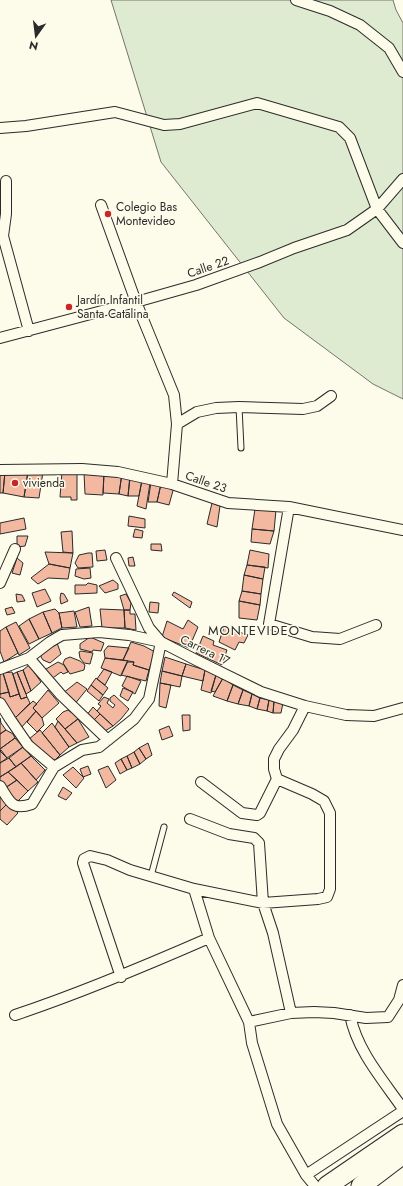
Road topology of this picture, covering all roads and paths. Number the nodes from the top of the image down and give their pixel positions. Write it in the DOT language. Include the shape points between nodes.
graph roads {
  1 [pos="296,0"];
  2 [pos="403,72"];
  3 [pos="0,128"];
  4 [pos="403,179"];
  5 [pos="6,181"];
  6 [pos="101,205"];
  7 [pos="377,209"];
  8 [pos="403,243"];
  9 [pos="136,302"];
  10 [pos="29,331"];
  11 [pos="0,338"];
  12 [pos="331,396"];
  13 [pos="239,407"];
  14 [pos="177,424"];
  15 [pos="240,448"];
  16 [pos="0,470"];
  17 [pos="172,484"];
  18 [pos="289,506"];
  19 [pos="403,530"];
  20 [pos="15,549"];
  21 [pos="116,558"];
  22 [pos="0,583"];
  23 [pos="376,625"];
  24 [pos="161,642"];
  25 [pos="29,658"];
  26 [pos="0,669"];
  27 [pos="0,703"];
  28 [pos="305,706"];
  29 [pos="403,708"];
  30 [pos="108,740"];
  31 [pos="54,767"];
  32 [pos="277,779"];
  33 [pos="201,782"];
  34 [pos="0,786"];
  35 [pos="190,819"];
  36 [pos="164,827"];
  37 [pos="151,876"];
  38 [pos="194,889"];
  39 [pos="263,903"];
  40 [pos="209,938"];
  41 [pos="121,977"];
  42 [pos="403,985"];
  43 [pos="292,1013"];
  44 [pos="15,1015"];
  45 [pos="350,1016"];
  46 [pos="249,1022"];
  47 [pos="403,1110"];
  48 [pos="403,1134"];
  49 [pos="401,1159"];
  50 [pos="306,1175"];
  51 [pos="315,1186"];
  52 [pos="327,1186"];
  53 [pos="361,1186"];
  1 -- 2 [label="street" via="330,11 360,25 389,48"];
  3 -- 7 [label="street" via="115,112 164,125 180,124 257,103 339,127 350,138"];
  4 -- 7 [label="street, Calle 22"];
  5 -- 10 [label="street" via="3,236"];
  6 -- 9 [label="street"];
  7 -- 8 [label="street"];
  7 -- 9 [label="street, Calle 22" via="347,230 203,282"];
  9 -- 10 [label="street, Calle 22"];
  9 -- 14 [label="street" via="174,395"];
  10 -- 11 [label="street, Calle 22"];
  12 -- 13 [label="street" via="317,406 303,409"];
  13 -- 14 [label="street" via="197,412"];
  13 -- 15 [label="lane"];
  14 -- 17 [label="street"];
  16 -- 17 [label="street, Calle 23" via="104,470"];
  17 -- 18 [label="street, Calle 23" via="228,503"];
  18 -- 19 [label="street, Calle 23"];
  18 -- 23 [label="street" via="270,624 312,637 340,639"];
  20 -- 22 [label="street"];
  21 -- 24 [label="street" via="149,628"];
  24 -- 25 [label="street, Carrera 17" via="129,634 99,632 62,635"];
  24 -- 28 [label="street, Carrera 17" via="262,692"];
  24 -- 30 [label="street" via="149,699 134,719"];
  25 -- 26 [label="street, Carrera 17"];
  25 -- 30 [label="street" via="61,695"];
  27 -- 31 [label="street" via="28,744"];
  28 -- 29 [label="street, Carrera 17" via="346,715 374,716"];
  28 -- 32 [label="street" via="274,760"];
  30 -- 31 [label="street" via="99,746 82,750"];
  31 -- 34 [label="street" via="32,804 21,808 11,804"];
  32 -- 33 [label="street" via="257,815 242,813"];
  32 -- 39 [label="street" via="324,801 330,813 330,889 327,897"];
  35 -- 39 [label="street" via="228,834 254,838 259,843"];
  36 -- 37 [label="lane"];
  37 -- 38 [label="street"];
  37 -- 41 [label="street" via="107,860 90,856 84,859 83,863"];
  38 -- 39 [label="street"];
  38 -- 40 [label="street"];
  39 -- 43 [label="street" via="273,933"];
  40 -- 41 [label="street"];
  40 -- 46 [label="street"];
  41 -- 44 [label="street"];
  42 -- 45 [label="street" via="399,1000 388,1017"];
  43 -- 45 [label="street" via="320,1012"];
  43 -- 46 [label="street"];
  45 -- 47 [label="street" via="360,1046"];
  46 -- 50 [label="street" via="252,1043 277,1124"];
  47 -- 50 [label="street"];
  48 -- 52 [label="highway"];
  49 -- 53 [label="highway"];
  50 -- 51 [label="street"];
}
